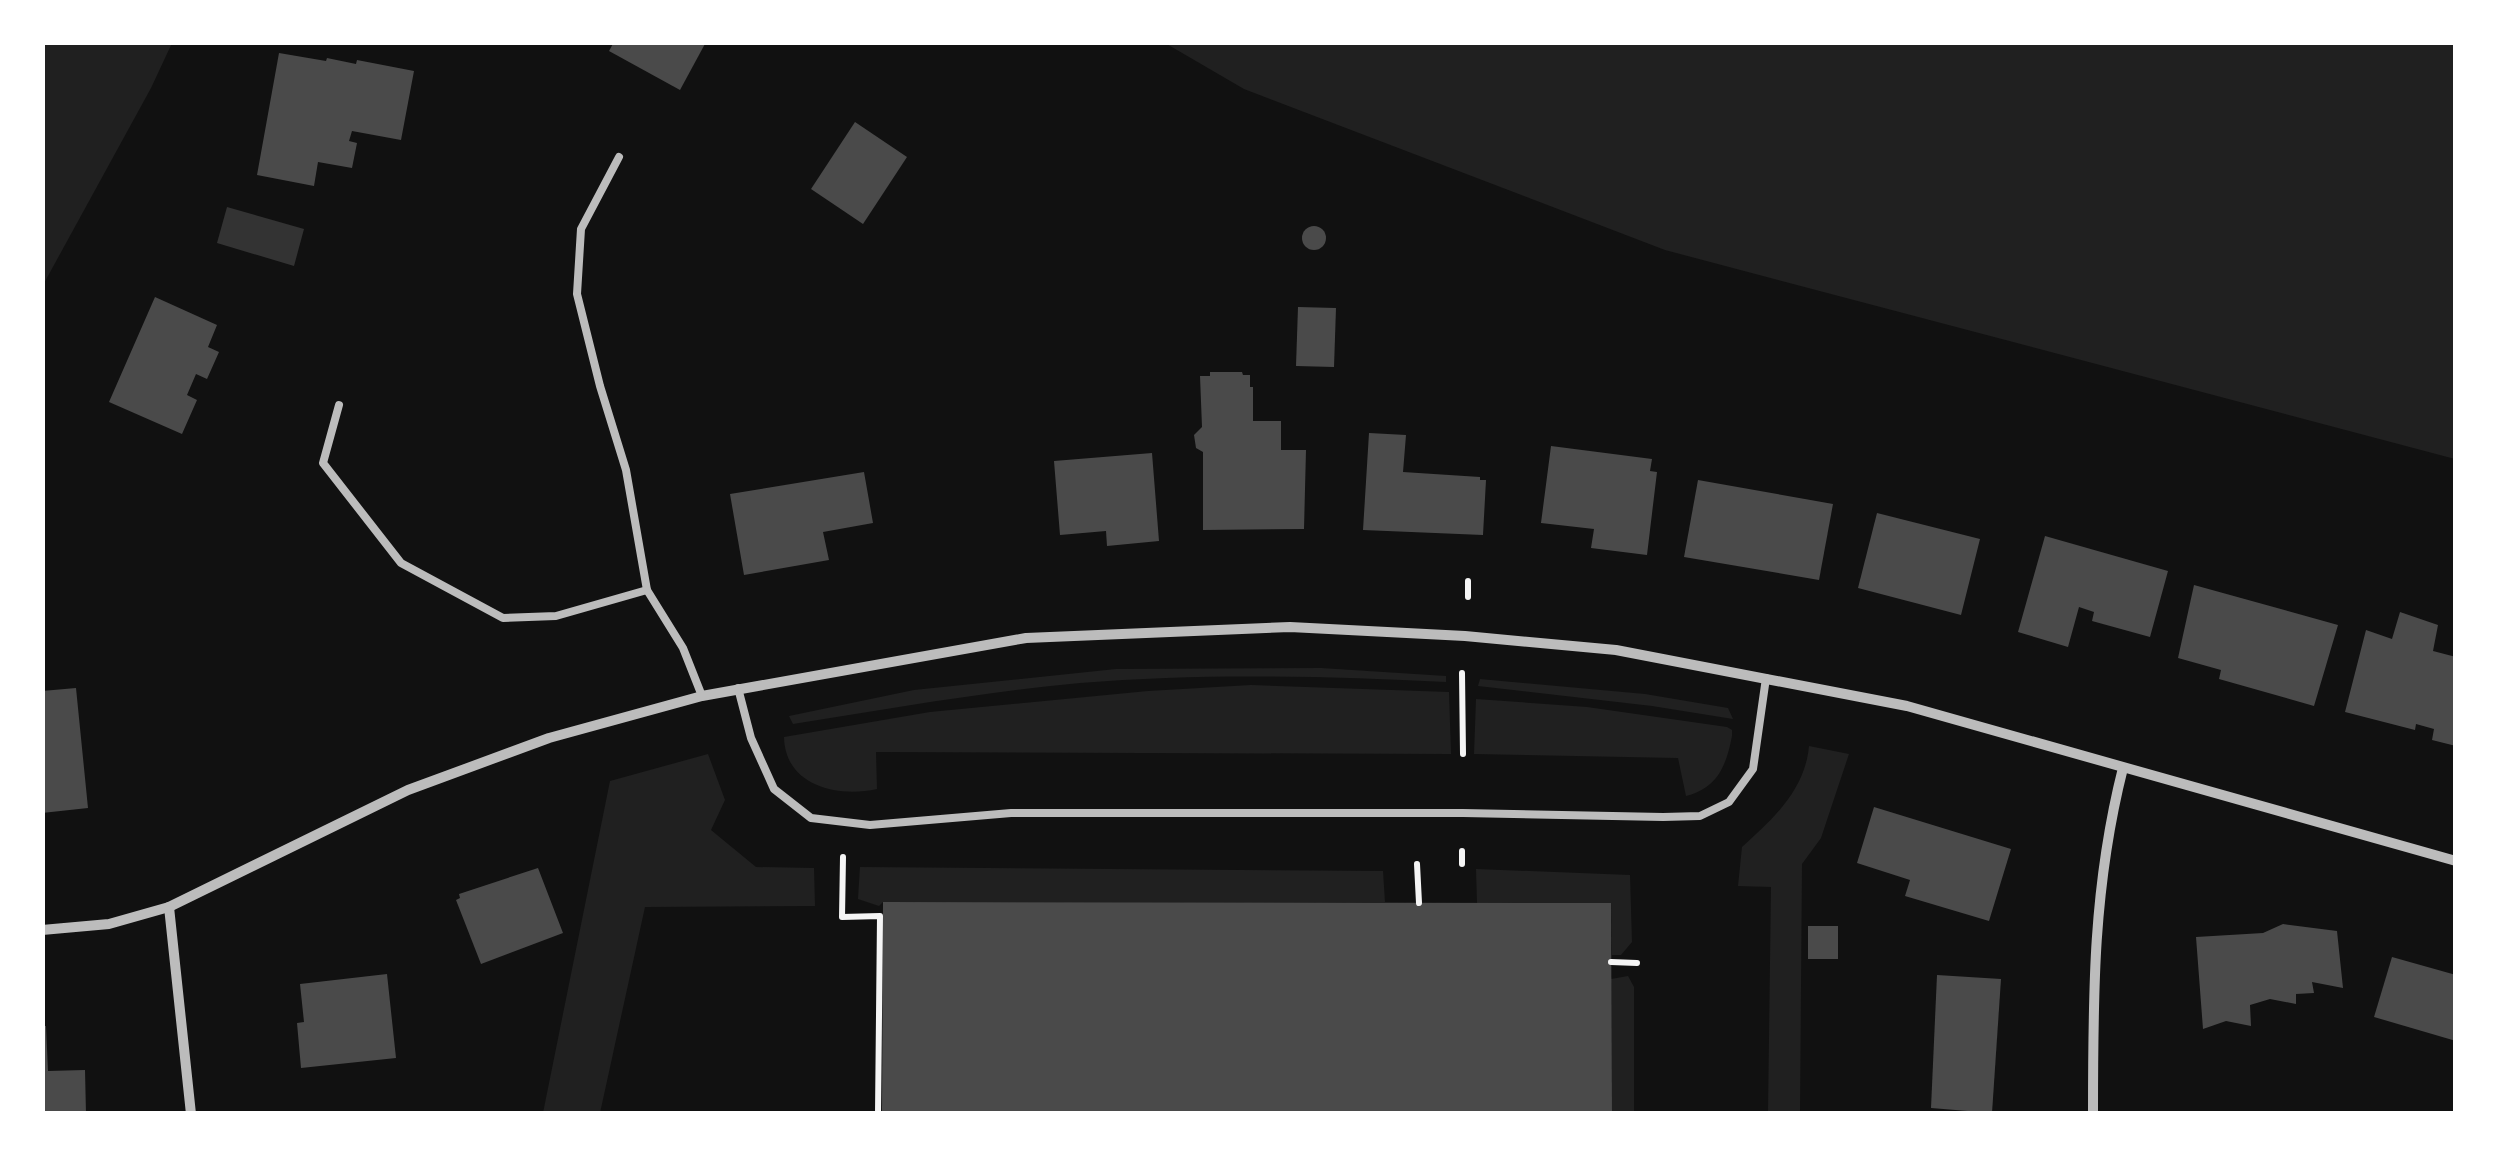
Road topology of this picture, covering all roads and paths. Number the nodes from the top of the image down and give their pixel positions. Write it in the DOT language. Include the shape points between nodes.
graph roads {
  1 [pos="618,157"];
  2 [pos="339,405"];
  3 [pos="1468,581"];
  4 [pos="648,590"];
  5 [pos="1468,597"];
  6 [pos="1462,673"];
  7 [pos="1766,678"];
  8 [pos="738,688"];
  9 [pos="702,696"];
  10 [pos="1463,754"];
  11 [pos="2123,768"];
  12 [pos="1462,852"];
  13 [pos="843,857"];
  14 [pos="2456,860"];
  15 [pos="1418,864"];
  16 [pos="1462,864"];
  17 [pos="1420,903"];
  18 [pos="168,907"];
  19 [pos="42,930"];
  20 [pos="1612,962"];
  21 [pos="1637,963"];
  22 [pos="192,1114"];
  23 [pos="878,1114"];
  24 [pos="2093,1114"];
  1 -- 4 [label="lane" via="582,229 577,294 626,470"];
  2 -- 4 [label="lane" via="323,463 401,563 503,618 556,616"];
  3 -- 5 [label="path"];
  4 -- 9 [label="lane"];
  6 -- 10 [label="path"];
  7 -- 8 [label="street" via="1616,650 1290,626 1026,638"];
  7 -- 8 [label="lane" via="1753,769 1730,802 1700,816 1011,813 870,825 811,818 774,789"];
  7 -- 11 [label="street" via="1907,706"];
  8 -- 9 [label="street"];
  9 -- 18 [label="street" via="549,738 408,790"];
  11 -- 14 [label="street"];
  11 -- 24 [label="street" via="2093,954"];
  12 -- 16 [label="path"];
  13 -- 23 [label="path" via="842,917 880,916"];
  15 -- 17 [label="path"];
  18 -- 19 [label="street" via="108,924"];
  18 -- 22 [label="street"];
  20 -- 21 [label="path"];
}
